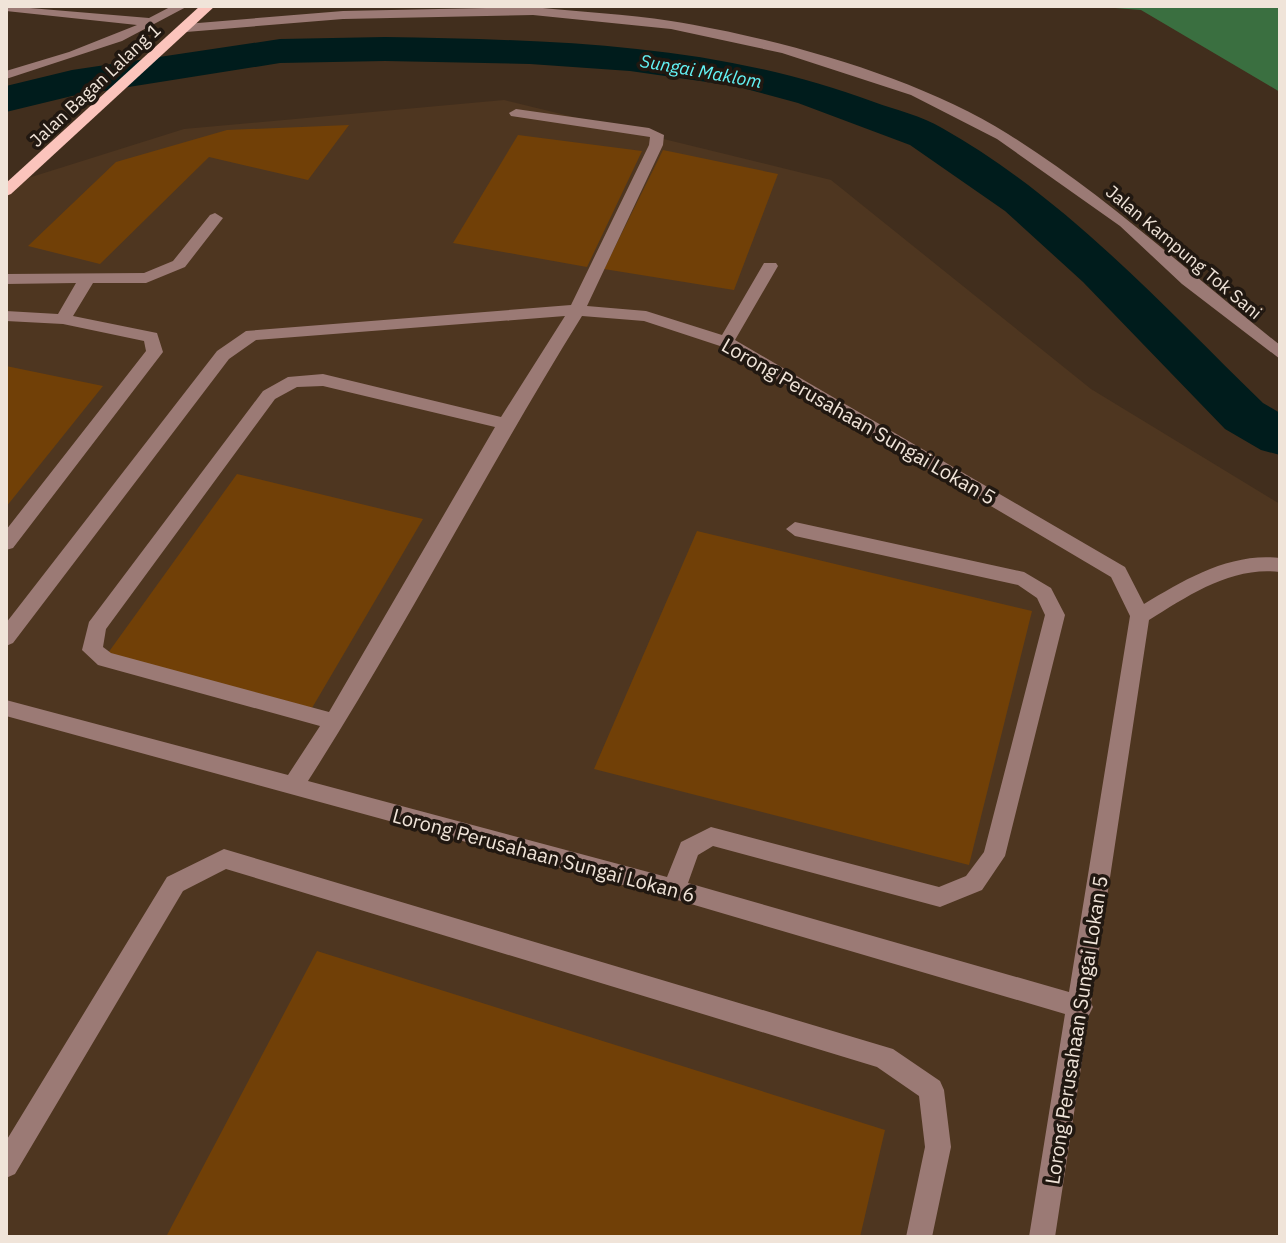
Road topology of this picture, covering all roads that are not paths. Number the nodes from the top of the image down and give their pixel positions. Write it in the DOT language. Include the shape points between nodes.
graph roads {
  1 [pos="181,6"];
  2 [pos="208,6"];
  3 [pos="6,7"];
  4 [pos="152,23"];
  5 [pos="183,31"];
  6 [pos="6,75"];
  7 [pos="516,113"];
  8 [pos="6,191"];
  9 [pos="215,218"];
  10 [pos="770,266"];
  11 [pos="6,279"];
  12 [pos="87,279"];
  13 [pos="577,310"];
  14 [pos="6,316"];
  15 [pos="63,319"];
  16 [pos="726,342"];
  17 [pos="1280,354"];
  18 [pos="506,424"];
  19 [pos="795,529"];
  20 [pos="6,543"];
  21 [pos="1280,565"];
  22 [pos="1140,616"];
  23 [pos="6,638"];
  24 [pos="6,708"];
  25 [pos="334,722"];
  26 [pos="292,787"];
  27 [pos="674,889"];
  28 [pos="1081,1007"];
  29 [pos="6,1165"];
  30 [pos="919,1237"];
  31 [pos="1042,1237"];
  1 -- 4 [label="street"];
  2 -- 5 [label="main road, Jalan Bagan Lalang 1"];
  3 -- 4 [label="street"];
  4 -- 6 [label="street" via="58,61"];
  5 -- 8 [label="main road, Jalan Bagan Lalang 1"];
  5 -- 17 [label="street, Jalan Kampung Tok Sani" via="343,15 533,11 671,25 785,50 916,92 1002,136 1125,223"];
  7 -- 13 [label="street" via="657,135"];
  9 -- 12 [label="street" via="179,264 146,278"];
  10 -- 16 [label="street"];
  11 -- 12 [label="street"];
  12 -- 15 [label="street"];
  13 -- 16 [label="street, Lorong Perusahaan Sungai Lokan 5" via="646,316"];
  13 -- 18 [label="street"];
  13 -- 23 [label="street, Lorong Perusahaan Sungai Lokan 5" via="252,335 223,355"];
  14 -- 15 [label="street"];
  15 -- 20 [label="street" via="151,337 155,352"];
  16 -- 22 [label="street, Lorong Perusahaan Sungai Lokan 5" via="1118,572"];
  18 -- 25 [label="street"];
  18 -- 25 [label="street" via="323,380 294,381 269,395 96,627 92,650 105,659"];
  19 -- 27 [label="street" via="1024,579 1044,593 1055,615 994,856 974,883 940,897 711,836 689,849"];
  21 -- 22 [label="street" via="1249,565 1188,586"];
  22 -- 28 [label="street, Lorong Perusahaan Sungai Lokan 5"];
  24 -- 26 [label="street, Lorong Perusahaan Sungai Lokan 6"];
  25 -- 26 [label="street"];
  26 -- 27 [label="street, Lorong Perusahaan Sungai Lokan 6"];
  27 -- 28 [label="street, Lorong Perusahaan Sungai Lokan 6"];
  28 -- 31 [label="street, Lorong Perusahaan Sungai Lokan 5"];
  29 -- 30 [label="street" via="175,884 224,859 884,1057 931,1090 938,1147"];
}
